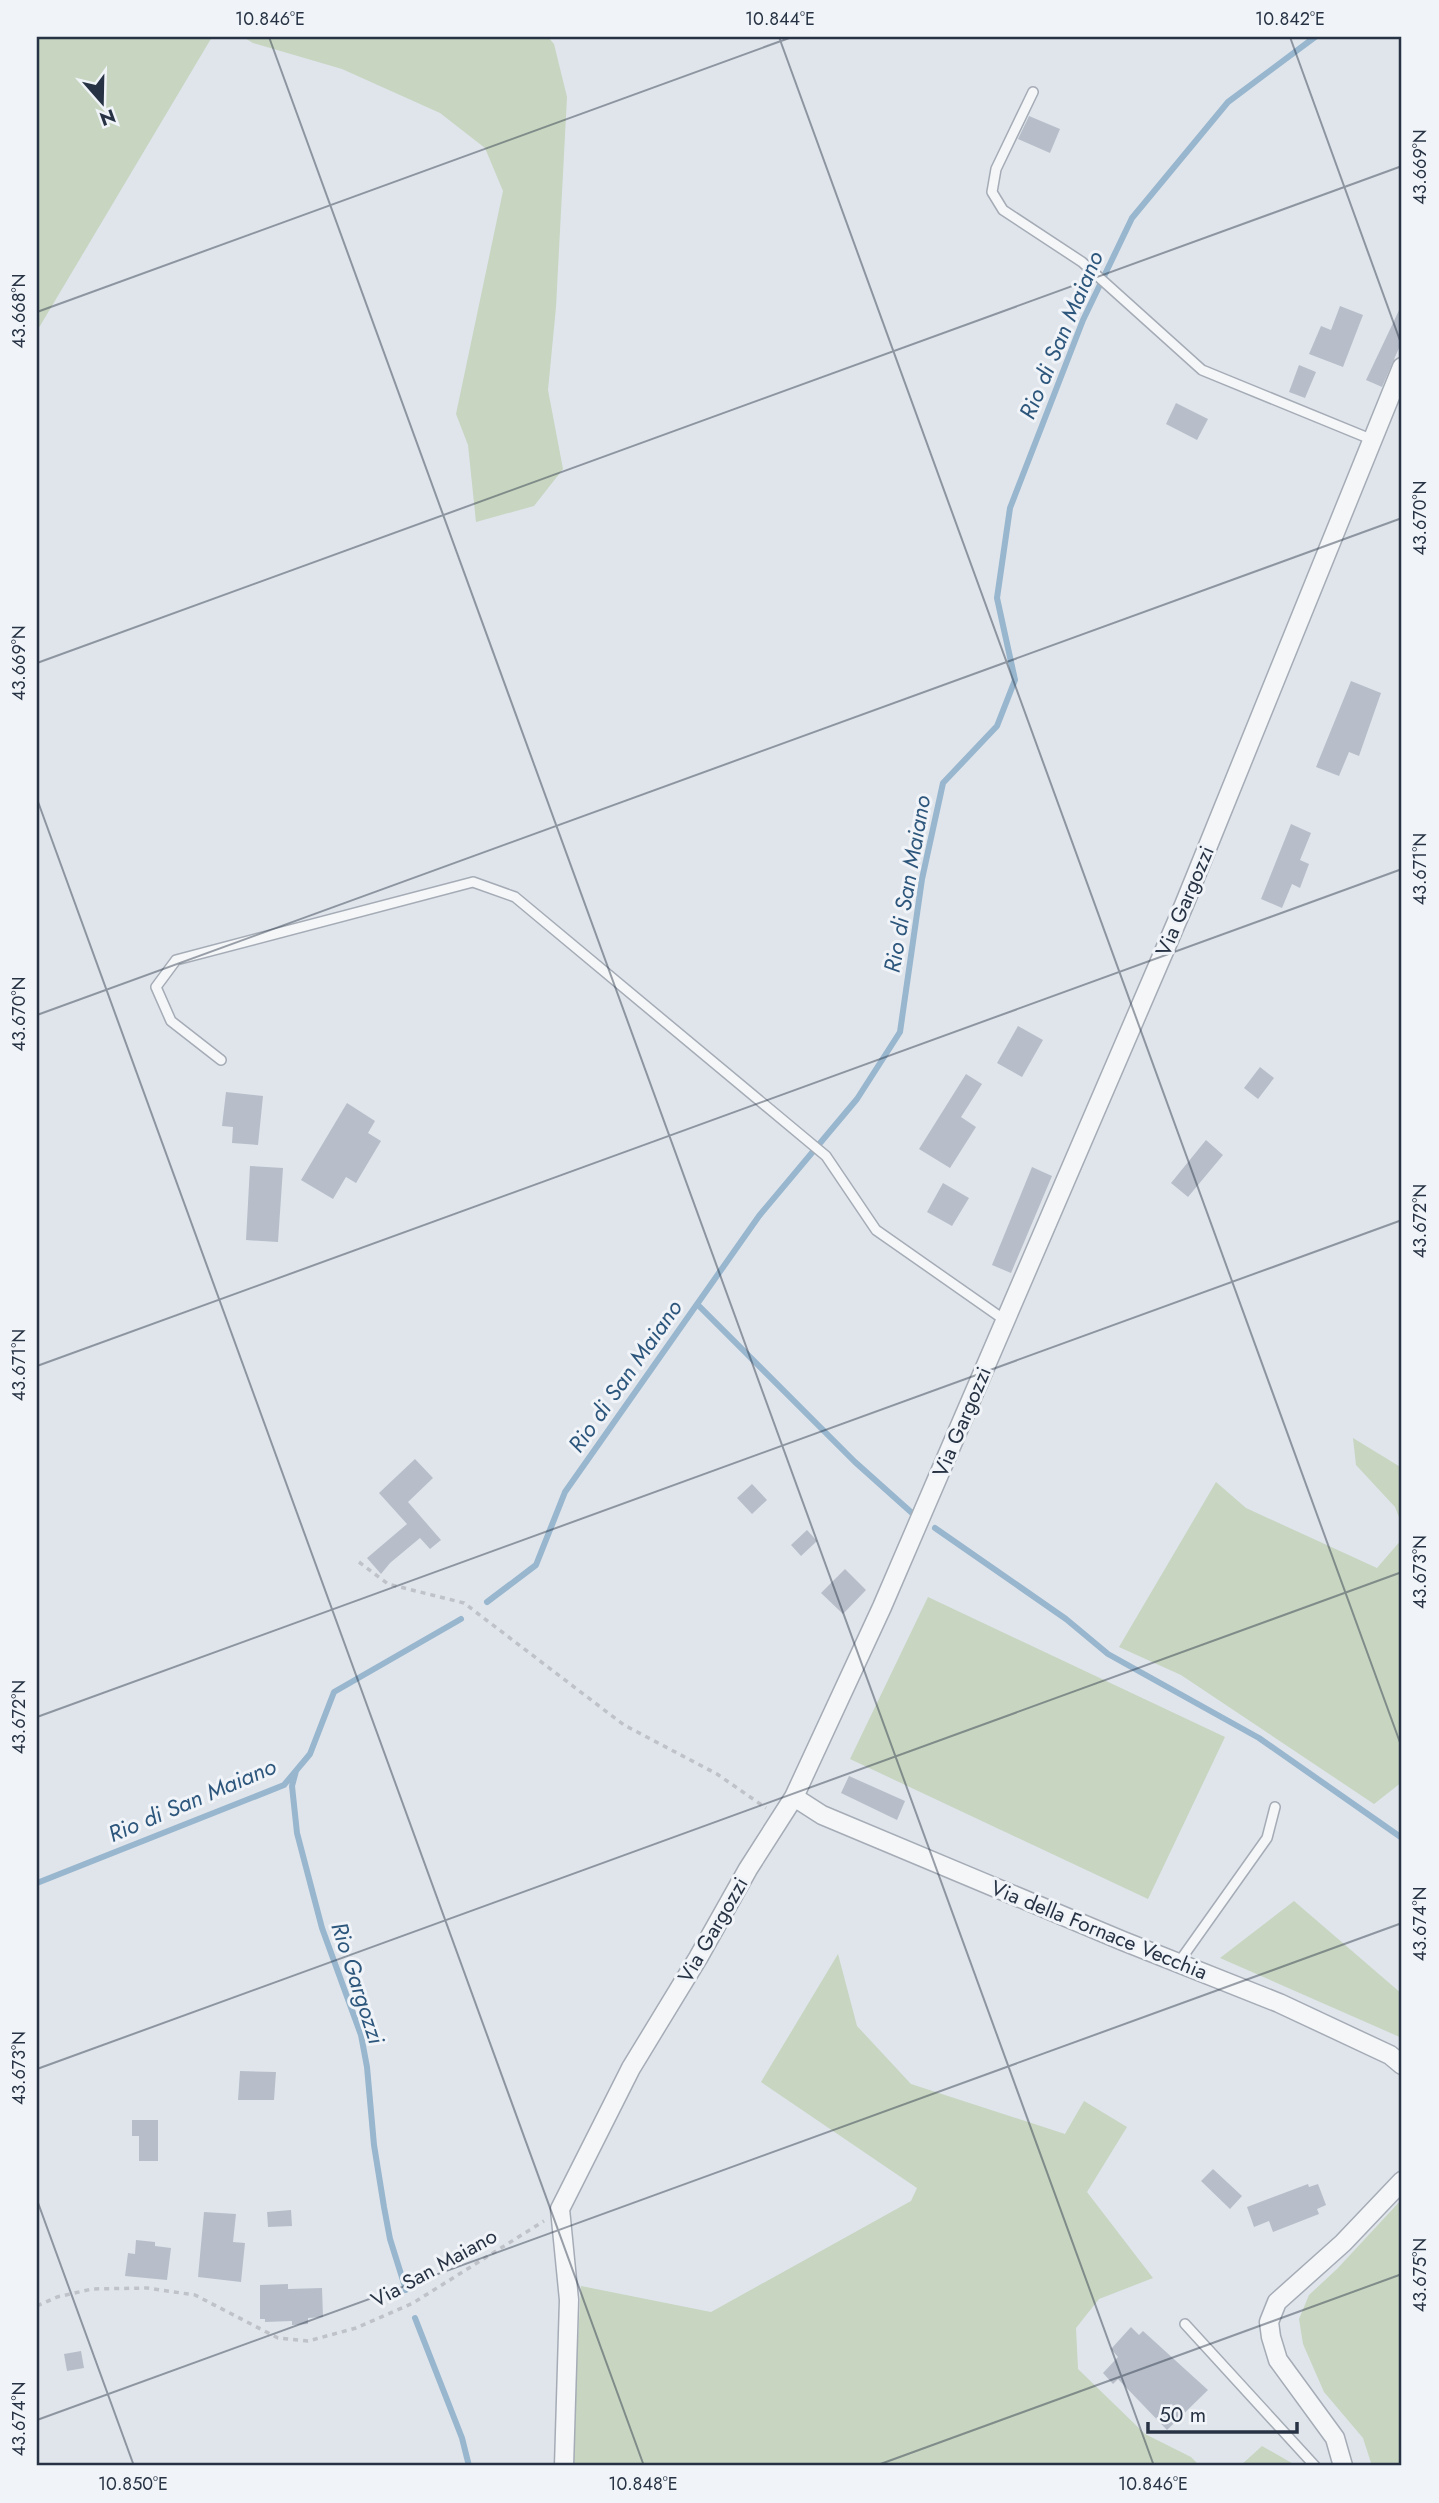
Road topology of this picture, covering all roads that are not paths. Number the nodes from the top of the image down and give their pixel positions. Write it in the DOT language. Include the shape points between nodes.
graph roads {
  1 [pos="1032,92"];
  2 [pos="1402,367"];
  3 [pos="1374,440"];
  4 [pos="220,1060"];
  5 [pos="1006,1321"];
  6 [pos="794,1797"];
  7 [pos="1275,1807"];
  8 [pos="1179,1962"];
  9 [pos="1402,2065"];
  10 [pos="1402,2181"];
  11 [pos="1185,2324"];
  12 [pos="564,2466"];
  13 [pos="1315,2466"];
  14 [pos="1343,2466"];
  1 -- 3 [label="lane" via="996,169 992,192 1003,210 1082,262 1202,370"];
  2 -- 3 [label="street, Via Gargozzi"];
  3 -- 5 [label="street, Via Gargozzi" via="1184,905"];
  4 -- 5 [label="lane" via="171,1021 156,987 176,960 473,882 515,897 824,1154 876,1230"];
  5 -- 6 [label="street, Via Gargozzi"];
  6 -- 8 [label="street, Via della Fornace Vecchia" via="822,1815"];
  6 -- 12 [label="street, Via Gargozzi" via="631,2068 560,2209 569,2300"];
  7 -- 8 [label="lane" via="1267,1838"];
  8 -- 9 [label="street, Via della Fornace Vecchia" via="1390,2054"];
  10 -- 14 [label="street" via="1343,2243 1277,2302 1269,2322 1278,2360 1335,2438"];
  11 -- 13 [label="lane"];
}
